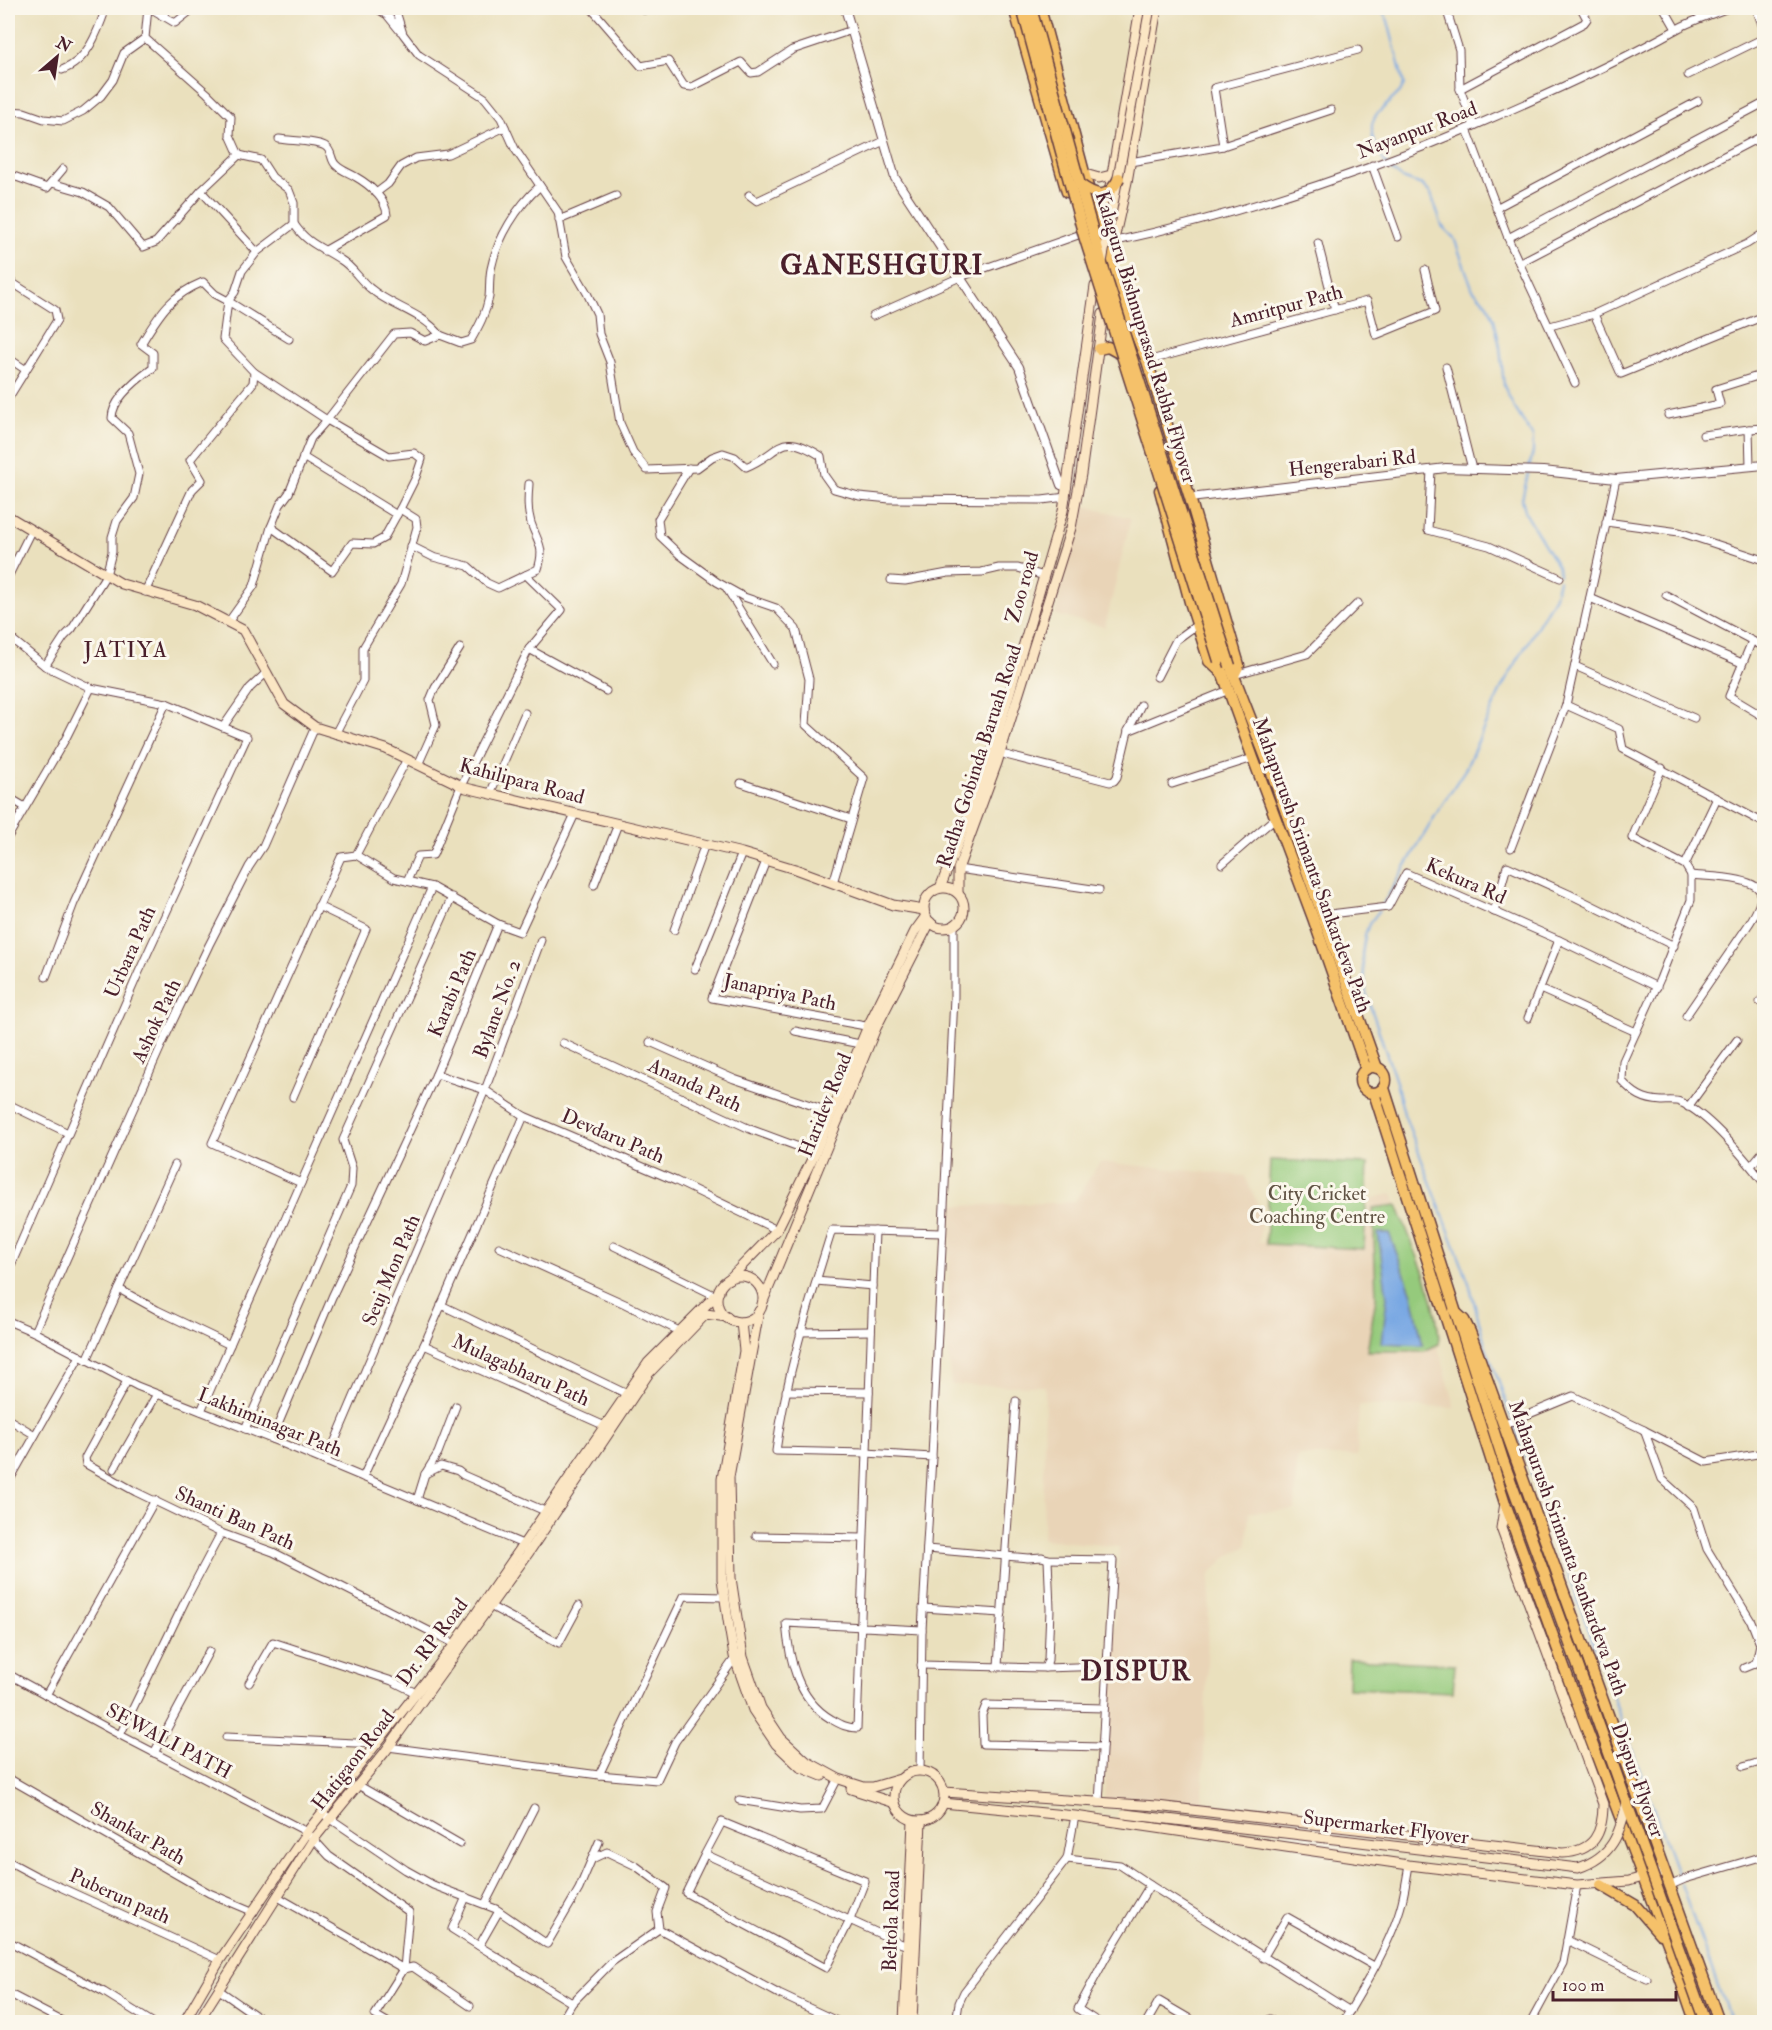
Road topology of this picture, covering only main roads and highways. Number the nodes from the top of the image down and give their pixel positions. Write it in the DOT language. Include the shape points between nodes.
graph roads {
  1 [pos="1014,8"];
  2 [pos="1022,8"];
  3 [pos="1030,8"];
  4 [pos="1040,8"];
  5 [pos="1140,8"];
  6 [pos="1150,8"];
  7 [pos="1157,8"];
  8 [pos="1081,160"];
  9 [pos="1060,168"];
  10 [pos="1115,177"];
  11 [pos="1082,179"];
  12 [pos="1106,240"];
  13 [pos="1106,263"];
  14 [pos="1089,264"];
  15 [pos="1113,273"];
  16 [pos="1095,286"];
  17 [pos="1120,295"];
  18 [pos="1103,314"];
  19 [pos="1099,349"];
  20 [pos="1117,352"];
  21 [pos="8,516"];
  22 [pos="1229,672"];
  23 [pos="940,888"];
  24 [pos="958,893"];
  25 [pos="926,916"];
  26 [pos="872,1027"];
  27 [pos="1372,1068"];
  28 [pos="1379,1090"];
  29 [pos="729,1279"];
  30 [pos="716,1293"];
  31 [pos="761,1308"];
  32 [pos="1454,1311"];
  33 [pos="727,1317"];
  34 [pos="741,1322"];
  35 [pos="1505,1503"];
  36 [pos="527,1549"];
  37 [pos="738,1654"];
  38 [pos="1577,1701"];
  39 [pos="1572,1718"];
  40 [pos="900,1779"];
  41 [pos="1633,1782"];
  42 [pos="1610,1791"];
  43 [pos="944,1792"];
  44 [pos="1627,1802"];
  45 [pos="895,1803"];
  46 [pos="943,1803"];
  47 [pos="326,1816"];
  48 [pos="1103,1820"];
  49 [pos="917,1821"];
  50 [pos="310,1836"];
  51 [pos="1664,1871"];
  52 [pos="1642,1877"];
  53 [pos="1601,1885"];
  54 [pos="1669,1946"];
  55 [pos="1695,1954"];
  56 [pos="1674,1961"];
  57 [pos="184,2022"];
  58 [pos="198,2022"];
  59 [pos="904,2022"];
  60 [pos="912,2022"];
  61 [pos="1695,2022"];
  62 [pos="1705,2022"];
  63 [pos="1719,2022"];
  1 -- 9 [label="main road"];
  2 -- 22 [label="main road, Kalaguru Bishnuprasad Rabha Flyover, bridge" via="1084,236 1219,661"];
  3 -- 11 [label="main road, Kalaguru Bishnuprasad Rabha Flyover, bridge"];
  4 -- 8 [label="main road"];
  5 -- 10 [label="main road"];
  6 -- 10 [label="main road, bridge"];
  7 -- 12 [label="main road" via="1130,162"];
  8 -- 9 [label="main road" via="1072,171"];
  8 -- 11 [label="main road"];
  9 -- 14 [label="main road"];
  10 -- 11 [label="main road"];
  10 -- 11 [label="main road, bridge" via="1113,189 1103,194 1092,192"];
  10 -- 12 [label="main road"];
  10 -- 13 [label="main road, bridge"];
  11 -- 12 [label="main road"];
  11 -- 13 [label="main road, Kalaguru Bishnuprasad Rabha Flyover, bridge"];
  12 -- 13 [label="main road"];
  12 -- 14 [label="main road"];
  13 -- 15 [label="main road"];
  13 -- 22 [label="main road, Kalaguru Bishnuprasad Rabha Flyover, bridge"];
  14 -- 16 [label="main road"];
  15 -- 16 [label="main road"];
  15 -- 17 [label="main road"];
  16 -- 18 [label="main road"];
  16 -- 23 [label="main road, Zoo road" via="1063,511 986,773"];
  17 -- 18 [label="main road"];
  17 -- 22 [label="main road" via="1147,361 1239,665"];
  18 -- 19 [label="main road, Radha Gobinda Baruah Road"];
  18 -- 20 [label="main road"];
  19 -- 20 [label="main road" via="1108,347"];
  19 -- 24 [label="main road, Radha Gobinda Baruah Road" via="1071,528 958,869"];
  20 -- 22 [label="main road" via="1147,441 1209,662"];
  21 -- 25 [label="main road, Kahilipara Road" via="122,584 195,605 243,630 284,704 315,727 386,749 461,786 742,853"];
  22 -- 27 [label="main road, Mahapurush Srimanta Sankardeva Path" via="1273,776"];
  22 -- 27 [label="main road, Mahapurush Srimanta Sankardeva Path" via="1228,690 1252,758"];
  23 -- 24 [label="main road"];
  23 -- 25 [label="main road" via="927,897"];
  24 -- 25 [label="main road" via="964,909 954,926 941,928"];
  25 -- 26 [label="main road, Haridev Road"];
  26 -- 29 [label="main road, Haridev Road" via="860,1044 815,1153 777,1230"];
  26 -- 31 [label="main road, Haridev Road"];
  27 -- 28 [label="main road" via="1385,1075"];
  27 -- 28 [label="main road" via="1360,1077 1362,1086 1368,1092"];
  28 -- 32 [label="main road, Mahapurush Srimanta Sankardeva Path"];
  28 -- 35 [label="main road, Mahapurush Srimanta Sankardeva Path"];
  29 -- 30 [label="main road"];
  29 -- 31 [label="main road" via="743,1276 757,1283"];
  30 -- 33 [label="main road" via="718,1306"];
  30 -- 36 [label="main road, Dr. RP Road" via="648,1363 547,1512"];
  31 -- 34 [label="main road"];
  31 -- 37 [label="main road, Haridev Road" via="729,1477 730,1578"];
  32 -- 41 [label="main road, Mahapurush Srimanta Sankardeva Path" via="1470,1332 1507,1423"];
  32 -- 44 [label="main road, Dispur Flyover, bridge" via="1503,1461"];
  33 -- 34 [label="main road"];
  33 -- 36 [label="main road, Hatigaon Road" via="706,1314 649,1373"];
  34 -- 37 [label="main road" via="744,1351 722,1479 721,1567"];
  35 -- 38 [label="main road, Mahapurush Srimanta Sankardeva Path"];
  35 -- 39 [label="main road" via="1501,1528"];
  36 -- 47 [label="main road, Dr. RP Road"];
  36 -- 47 [label="main road, Hatigaon Road" via="388,1747 358,1785"];
  37 -- 40 [label="main road" via="761,1708 781,1738 806,1761 864,1787"];
  37 -- 45 [label="main road" via="753,1710 777,1744 800,1767"];
  38 -- 39 [label="main road"];
  38 -- 42 [label="main road, Mahapurush Srimanta Sankardeva Path"];
  39 -- 43 [label="main road" via="1603,1804 1596,1838 1573,1853 1157,1806"];
  40 -- 43 [label="main road" via="906,1774 928,1772 936,1777"];
  40 -- 45 [label="main road" via="894,1790"];
  41 -- 42 [label="main road" via="1621,1792"];
  41 -- 51 [label="main road, Mahapurush Srimanta Sankardeva Path"];
  42 -- 52 [label="main road, Mahapurush Srimanta Sankardeva Path"];
  43 -- 46 [label="main road"];
  44 -- 48 [label="main road, Supermarket Flyover, bridge" via="1622,1825 1610,1849 1578,1868 1185,1819 1125,1814"];
  44 -- 62 [label="main road, Dispur Flyover, bridge"];
  45 -- 49 [label="main road" via="905,1817"];
  46 -- 48 [label="main road"];
  46 -- 49 [label="main road" via="935,1816"];
  47 -- 50 [label="main road, Dr. RP Road"];
  48 -- 53 [label="main road" via="1409,1865"];
  49 -- 59 [label="main road, Beltola Road"];
  49 -- 60 [label="main road"];
  50 -- 57 [label="main road, Dr. RP Road" via="220,1960"];
  50 -- 58 [label="main road, Hatigaon Road" via="278,1897"];
  51 -- 52 [label="main road"];
  51 -- 55 [label="main road, Mahapurush Srimanta Sankardeva Path"];
  52 -- 53 [label="main road"];
  52 -- 54 [label="main road, Mahapurush Srimanta Sankardeva Path"];
  53 -- 54 [label="main road" via="1641,1910"];
  54 -- 56 [label="main road, Mahapurush Srimanta Sankardeva Path"];
  55 -- 56 [label="main road"];
  55 -- 63 [label="main road, Mahapurush Srimanta Sankardeva Path"];
  56 -- 61 [label="main road, Mahapurush Srimanta Sankardeva Path"];
}
